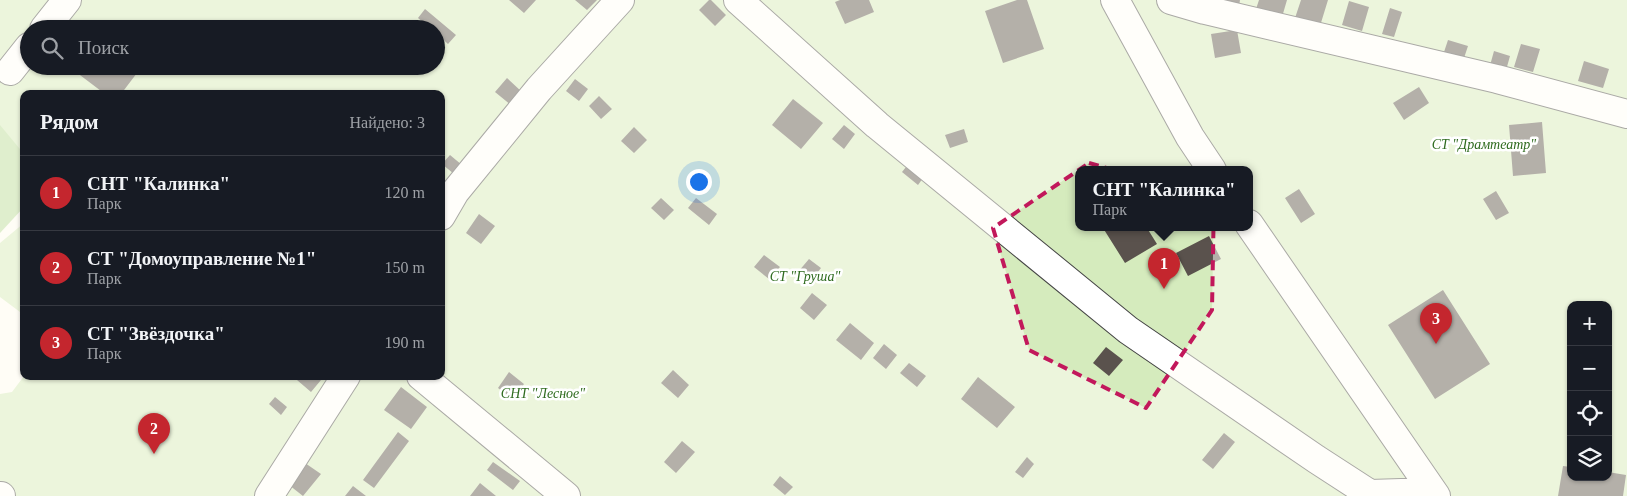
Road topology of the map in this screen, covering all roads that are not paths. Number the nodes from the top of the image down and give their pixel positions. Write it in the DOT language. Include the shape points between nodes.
graph roads {
  1 [pos="67,0"];
  2 [pos="620,0"];
  3 [pos="738,0"];
  4 [pos="1115,0"];
  5 [pos="1171,0"];
  6 [pos="51,20"];
  7 [pos="20,59"];
  8 [pos="10,71"];
  9 [pos="1627,114"];
  10 [pos="1209,166"];
  11 [pos="445,209"];
  12 [pos="1253,230"];
  13 [pos="343,380"];
  14 [pos="426,380"];
  15 [pos="1433,495"];
  16 [pos="269,496"];
  17 [pos="566,496"];
  1 -- 6 [label="street"];
  2 -- 11 [label="street" via="533,96 455,192"];
  3 -- 15 [label="street" via="877,125 1128,330 1370,494"];
  4 -- 10 [label="street" via="1190,138"];
  5 -- 9 [label="street"];
  7 -- 8 [label="street"];
  12 -- 15 [label="street"];
  13 -- 16 [label="street"];
  14 -- 17 [label="street"];
}
